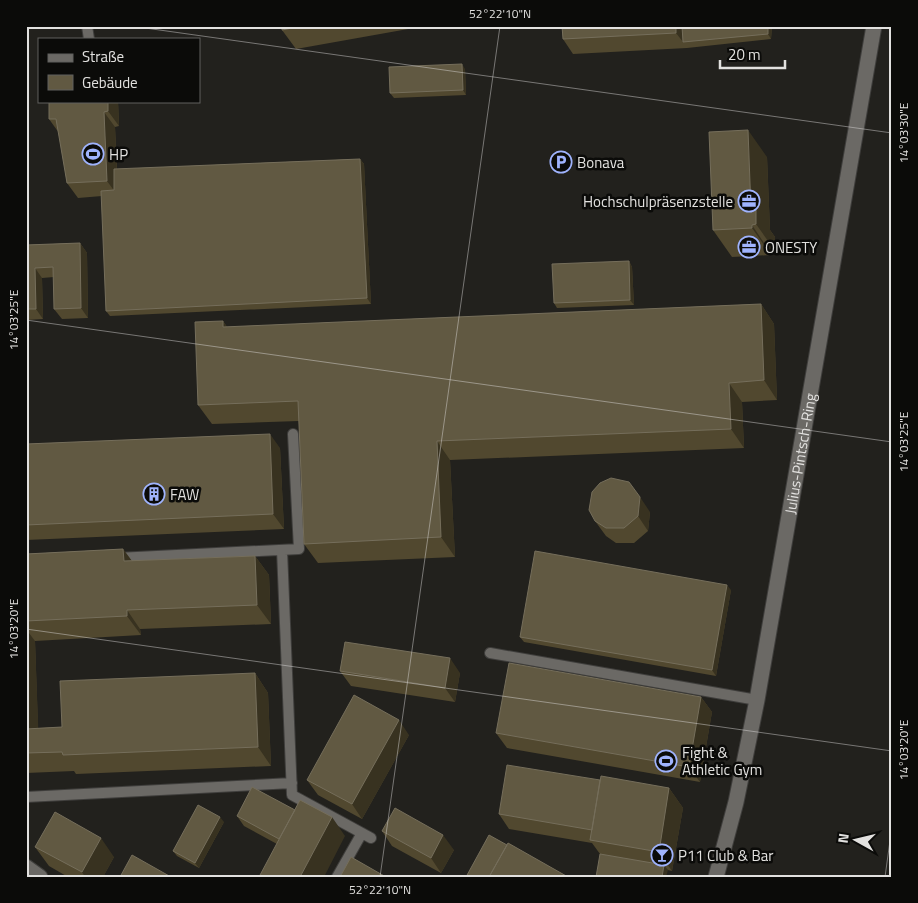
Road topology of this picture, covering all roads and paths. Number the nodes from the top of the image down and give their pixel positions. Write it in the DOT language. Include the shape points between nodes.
graph roads {
  1 [pos="874,26"];
  2 [pos="293,434"];
  3 [pos="282,550"];
  4 [pos="105,559"];
  5 [pos="490,653"];
  6 [pos="757,700"];
  7 [pos="292,783"];
  8 [pos="26,797"];
  9 [pos="26,867"];
  10 [pos="40,877"];
  11 [pos="337,877"];
  12 [pos="716,877"];
  1 -- 6 [label="street, Julius-Pintsch-Ring"];
  2 -- 3 [label="lane" via="299,549"];
  3 -- 4 [label="lane"];
  3 -- 7 [label="lane"];
  5 -- 6 [label="lane"];
  6 -- 12 [label="street, Julius-Pintsch-Ring" via="736,802"];
  7 -- 8 [label="lane"];
  7 -- 11 [label="lane" via="292,795 367,835"];
  9 -- 10 [label="street"];
}
